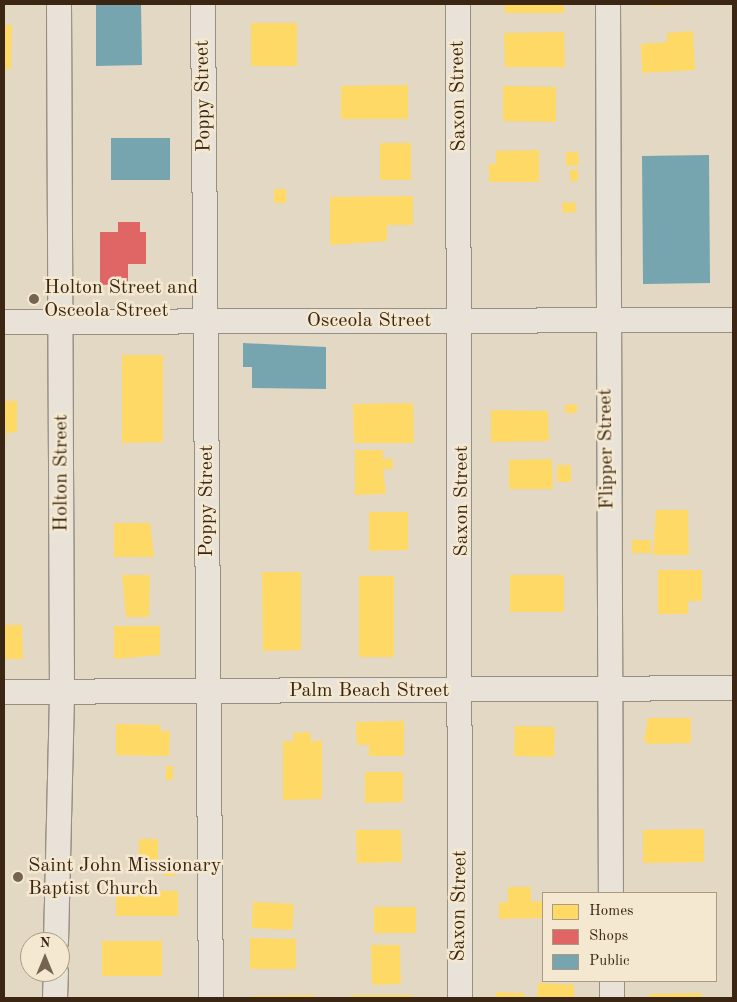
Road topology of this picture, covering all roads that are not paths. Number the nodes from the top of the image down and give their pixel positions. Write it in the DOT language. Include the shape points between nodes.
graph roads {
  1 [pos="60,4"];
  2 [pos="203,4"];
  3 [pos="458,4"];
  4 [pos="608,4"];
  5 [pos="606,320"];
  6 [pos="733,320"];
  7 [pos="461,321"];
  8 [pos="4,322"];
  9 [pos="61,322"];
  10 [pos="206,322"];
  11 [pos="733,688"];
  12 [pos="462,690"];
  13 [pos="610,690"];
  14 [pos="4,692"];
  15 [pos="62,692"];
  16 [pos="206,692"];
  17 [pos="611,892"];
  18 [pos="56,932"];
  19 [pos="56,982"];
  20 [pos="612,982"];
  21 [pos="55,998"];
  22 [pos="211,998"];
  23 [pos="460,998"];
  24 [pos="612,998"];
  1 -- 9 [label="street, Holton Street"];
  2 -- 10 [label="street, Poppy Street"];
  3 -- 7 [label="street, Saxon Street"];
  4 -- 5 [label="street, Flipper Street"];
  5 -- 6 [label="street, Osceola Street"];
  5 -- 7 [label="street, Osceola Street"];
  5 -- 13 [label="street, Flipper Street"];
  7 -- 10 [label="street, Osceola Street"];
  7 -- 12 [label="street, Saxon Street"];
  8 -- 9 [label="street, Osceola Street"];
  9 -- 10 [label="street, Osceola Street"];
  9 -- 15 [label="street, Holton Street"];
  10 -- 16 [label="street, Poppy Street"];
  11 -- 13 [label="street, Palm Beach Street"];
  12 -- 13 [label="street, Palm Beach Street"];
  12 -- 16 [label="street, Palm Beach Street"];
  12 -- 23 [label="street, Saxon Street"];
  13 -- 17 [label="street, Flipper Street"];
  14 -- 15 [label="street, Palm Beach Street"];
  15 -- 16 [label="street, Palm Beach Street"];
  15 -- 18 [label="street, Holton Street"];
  16 -- 22 [label="street, Poppy Street"];
  19 -- 21 [label="street"];
  20 -- 24 [label="street"];
}
